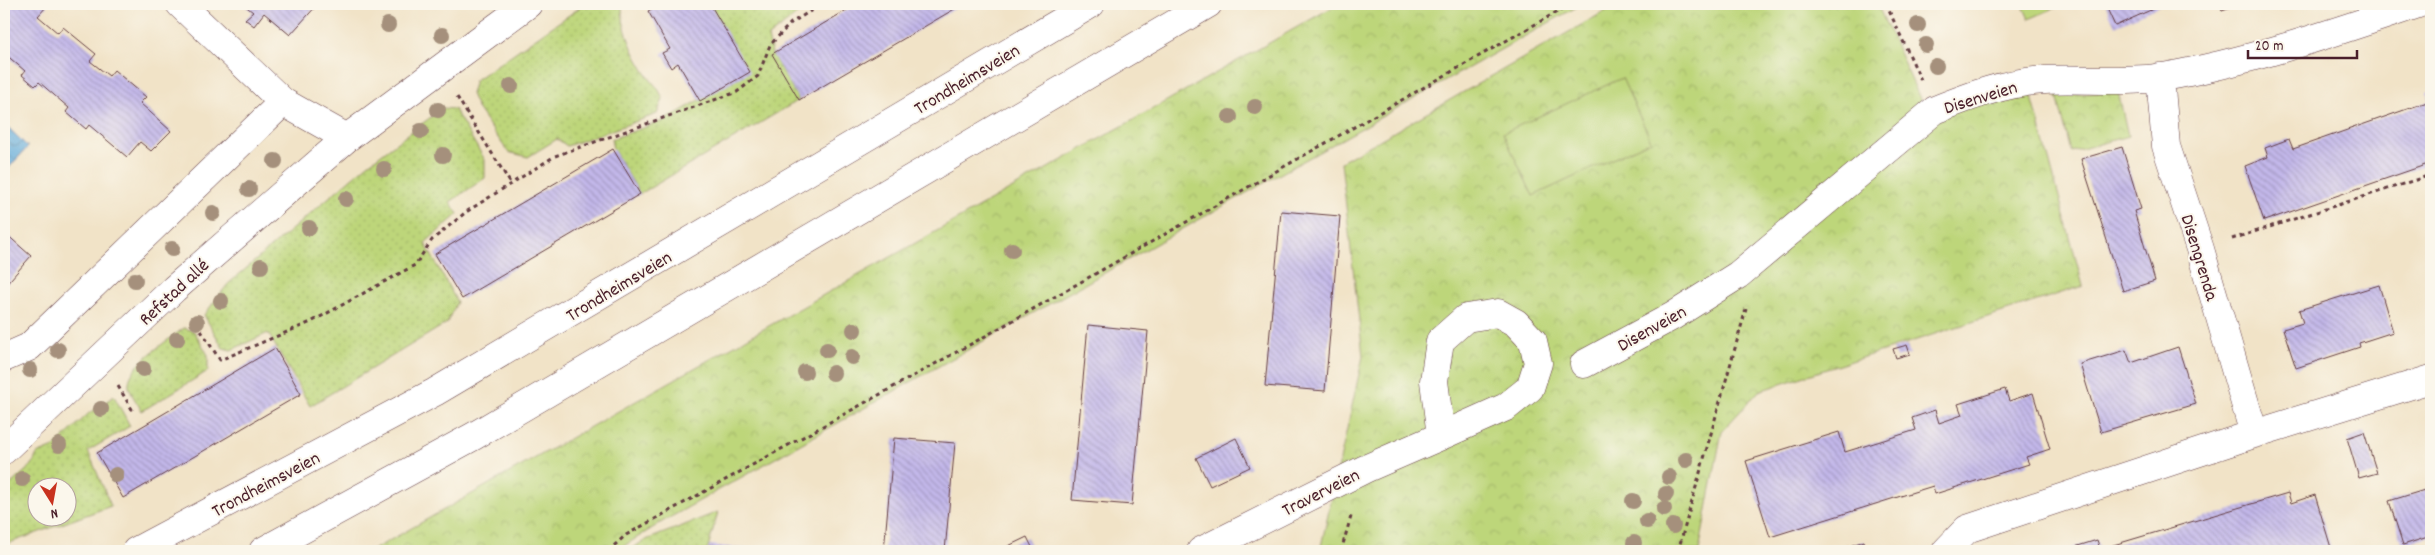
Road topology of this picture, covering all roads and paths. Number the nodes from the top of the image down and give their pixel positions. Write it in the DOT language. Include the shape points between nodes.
graph roads {
  1 [pos="180,4"];
  2 [pos="528,4"];
  3 [pos="822,4"];
  4 [pos="1092,4"];
  5 [pos="1208,4"];
  6 [pos="1571,4"];
  7 [pos="1886,4"];
  8 [pos="2418,4"];
  9 [pos="440,69"];
  10 [pos="2160,78"];
  11 [pos="283,102"];
  12 [pos="1935,110"];
  13 [pos="347,138"];
  14 [pos="2431,175"];
  15 [pos="511,184"];
  16 [pos="2200,249"];
  17 [pos="174,290"];
  18 [pos="1748,303"];
  19 [pos="4,358"];
  20 [pos="1584,364"];
  21 [pos="2431,380"];
  22 [pos="2254,434"];
  23 [pos="1441,436"];
  24 [pos="4,450"];
  25 [pos="136,551"];
  26 [pos="263,551"];
  27 [pos="608,551"];
  28 [pos="1201,551"];
  29 [pos="1678,551"];
  30 [pos="1946,551"];
  1 -- 11 [label="main road"];
  2 -- 9 [label="main road, Refstad allé"];
  3 -- 15 [label="path" via="791,22 770,45 758,76 737,92 555,156"];
  4 -- 25 [label="main road, Trondheimsveien" via="435,392"];
  5 -- 26 [label="main road" via="474,436"];
  6 -- 27 [label="path" via="989,334 626,535"];
  7 -- 12 [label="path"];
  8 -- 10 [label="main road, Disenveien" via="2216,67"];
  9 -- 13 [label="main road, Refstad allé"];
  9 -- 15 [label="path"];
  10 -- 12 [label="main road, Disenveien" via="2028,82 1975,94"];
  10 -- 16 [label="main road, Disengrenda" via="2166,146"];
  11 -- 13 [label="main road"];
  11 -- 19 [label="main road" via="28,347"];
  12 -- 20 [label="main road, Disenveien" via="1738,276"];
  13 -- 17 [label="main road, Refstad allé"];
  14 -- 16 [label="path"];
  15 -- 17 [label="path" via="466,212 432,240 415,265 311,322 220,360"];
  16 -- 22 [label="main road, Disengrenda"];
  17 -- 24 [label="main road, Refstad allé"];
  18 -- 29 [label="path"];
  21 -- 22 [label="main road"];
  22 -- 30 [label="main road" via="1967,529"];
  23 -- 23 [label="main road, Traverveien" via="1434,381 1440,341 1466,318 1498,314 1516,323 1532,341 1538,363 1530,388 1506,407"];
  23 -- 28 [label="main road, Traverveien" via="1365,469"];
}
